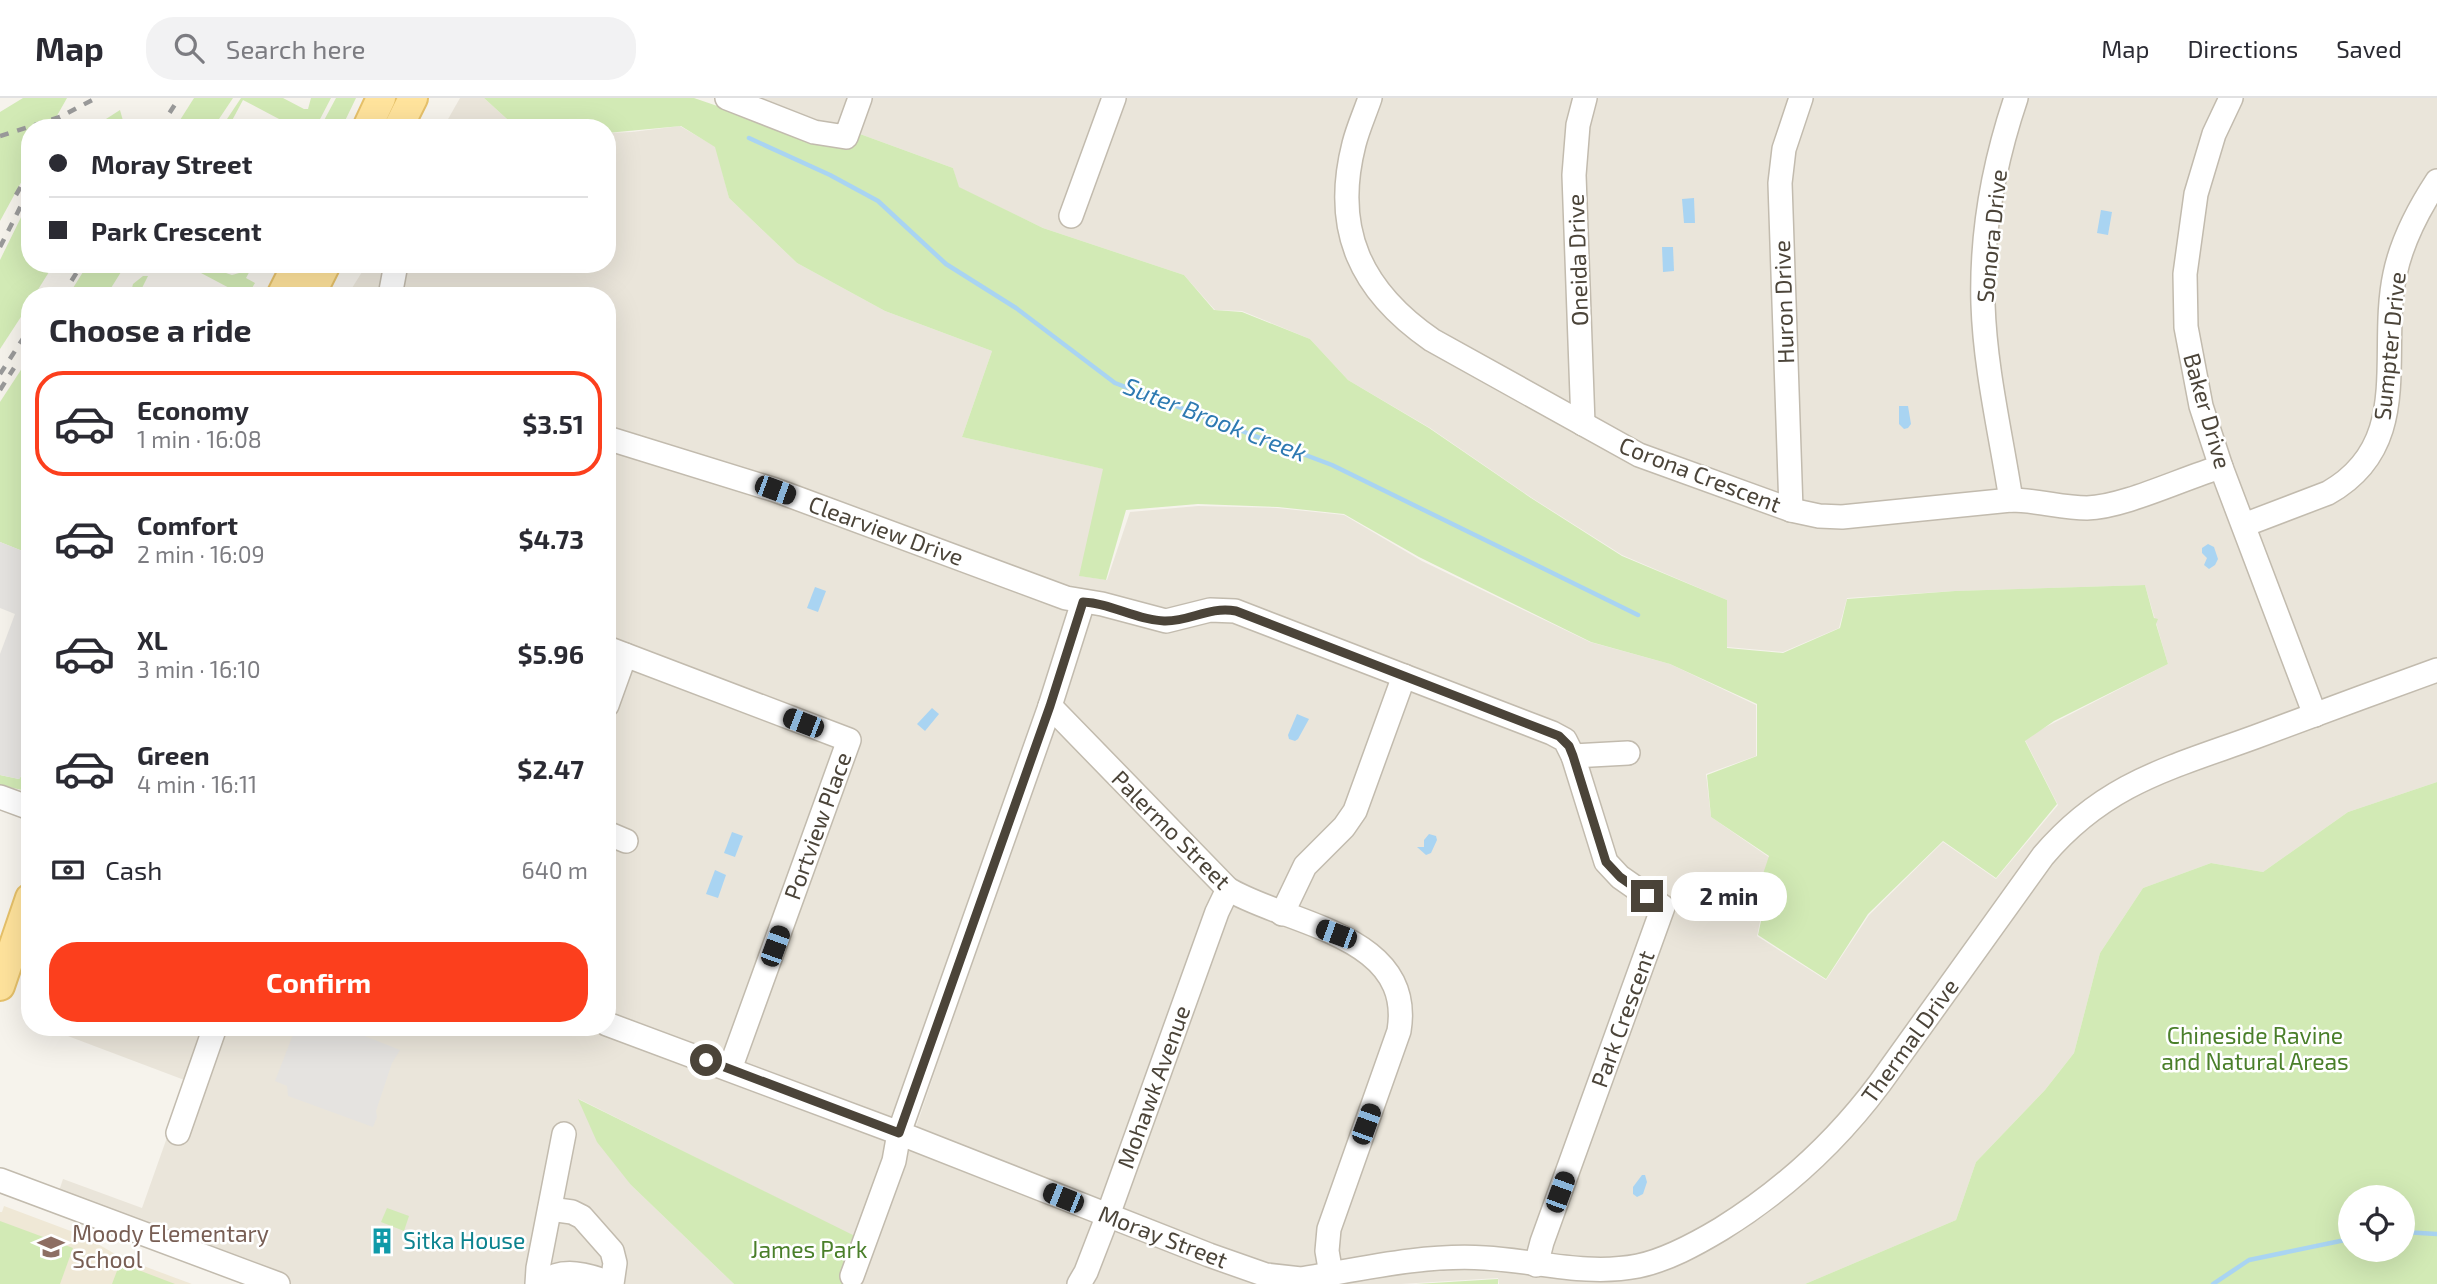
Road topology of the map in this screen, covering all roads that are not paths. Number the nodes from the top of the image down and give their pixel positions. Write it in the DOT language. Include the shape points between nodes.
graph roads {
  1 [pos="381,98"];
  2 [pos="413,98"];
  3 [pos="727,98"];
  4 [pos="860,98"];
  5 [pos="1114,98"];
  6 [pos="1370,98"];
  7 [pos="1585,98"];
  8 [pos="1801,98"];
  9 [pos="2016,98"];
  10 [pos="2231,98"];
  11 [pos="371,119"];
  12 [pos="402,119"];
  13 [pos="2437,181"];
  14 [pos="1072,216"];
  15 [pos="1583,424"];
  16 [pos="616,441"];
  17 [pos="2221,467"];
  18 [pos="2011,500"];
  19 [pos="1791,510"];
  20 [pos="2244,525"];
  21 [pos="1083,602"];
  22 [pos="616,652"];
  23 [pos="2437,670"];
  24 [pos="1404,676"];
  25 [pos="1050,706"];
  26 [pos="2315,715"];
  27 [pos="1628,753"];
  28 [pos="1573,756"];
  29 [pos="0,797"];
  30 [pos="21,805"];
  31 [pos="1228,889"];
  32 [pos="1282,914"];
  33 [pos="21,924"];
  34 [pos="0,986"];
  35 [pos="616,1027"];
  36 [pos="212,1036"];
  37 [pos="730,1069"];
  38 [pos="178,1133"];
  39 [pos="899,1133"];
  40 [pos="564,1134"];
  41 [pos="0,1180"];
  42 [pos="550,1209"];
  43 [pos="1108,1216"];
  44 [pos="1536,1265"];
  45 [pos="1331,1274"];
  46 [pos="852,1276"];
  47 [pos="278,1284"];
  48 [pos="540,1284"];
  49 [pos="612,1284"];
  50 [pos="1079,1284"];
  1 -- 11 [label="main road"];
  2 -- 12 [label="main road"];
  3 -- 4 [label="street" via="814,132 846,137"];
  5 -- 14 [label="street"];
  6 -- 15 [label="street, Corona Crescent" via="1352,157 1348,204 1355,251 1370,279 1391,307 1432,340"];
  7 -- 15 [label="street, Oneida Drive" via="1574,175"];
  8 -- 19 [label="street, Huron Drive" via="1784,149 1780,183"];
  9 -- 18 [label="street, Sonora Drive" via="1994,179 1983,272 1987,344"];
  10 -- 17 [label="street, Baker Drive" via="2214,134 2196,194 2185,274 2190,353"];
  13 -- 20 [label="street, Sumpter Drive" via="2412,224 2395,274 2387,408 2368,459 2328,493"];
  15 -- 19 [label="street, Corona Crescent" via="1639,455"];
  16 -- 21 [label="street, Clearview Drive" via="764,486"];
  17 -- 18 [label="street, Corona Crescent" via="2101,506"];
  17 -- 20 [label="street, Baker Drive"];
  18 -- 19 [label="street, Corona Crescent" via="1842,517"];
  20 -- 26 [label="street, Baker Drive"];
  21 -- 24 [label="street, Park Crescent" via="1166,621 1210,610 1236,611"];
  21 -- 25 [label="street"];
  22 -- 37 [label="street, Portview Place" via="849,740"];
  23 -- 26 [label="street, Thermal Drive"];
  24 -- 28 [label="street, Park Crescent" via="1559,736"];
  24 -- 32 [label="street" via="1355,811 1305,866"];
  25 -- 31 [label="street, Palermo Street"];
  25 -- 39 [label="street"];
  26 -- 44 [label="street, Thermal Drive" via="2132,784 2072,825 2043,856 1853,1119 1796,1176 1749,1211 1695,1244 1641,1265 1592,1270"];
  27 -- 28 [label="street"];
  28 -- 44 [label="street, Park Crescent" via="1606,862 1663,907"];
  29 -- 30 [label="street"];
  31 -- 32 [label="street, Palermo Street"];
  31 -- 43 [label="street, Mohawk Avenue"];
  32 -- 45 [label="street, Palermo Street" via="1366,951 1395,985 1401,1005 1399,1031 1329,1229"];
  33 -- 34 [label="main road"];
  35 -- 37 [label="street, Moray Street"];
  36 -- 38 [label="street"];
  37 -- 39 [label="street, Moray Street"];
  39 -- 43 [label="street, Moray Street"];
  39 -- 46 [label="street" via="894,1161"];
  40 -- 42 [label="street"];
  41 -- 47 [label="street"];
  42 -- 48 [label="street" via="538,1268"];
  42 -- 49 [label="street" via="582,1217 612,1251"];
  43 -- 45 [label="street, Moray Street" via="1266,1275 1294,1279"];
  43 -- 50 [label="street, Mohawk Avenue"];
  44 -- 45 [label="street, Thermal Drive" via="1486,1258 1437,1259"];
  48 -- 49 [label="street" via="564,1273"];
}
